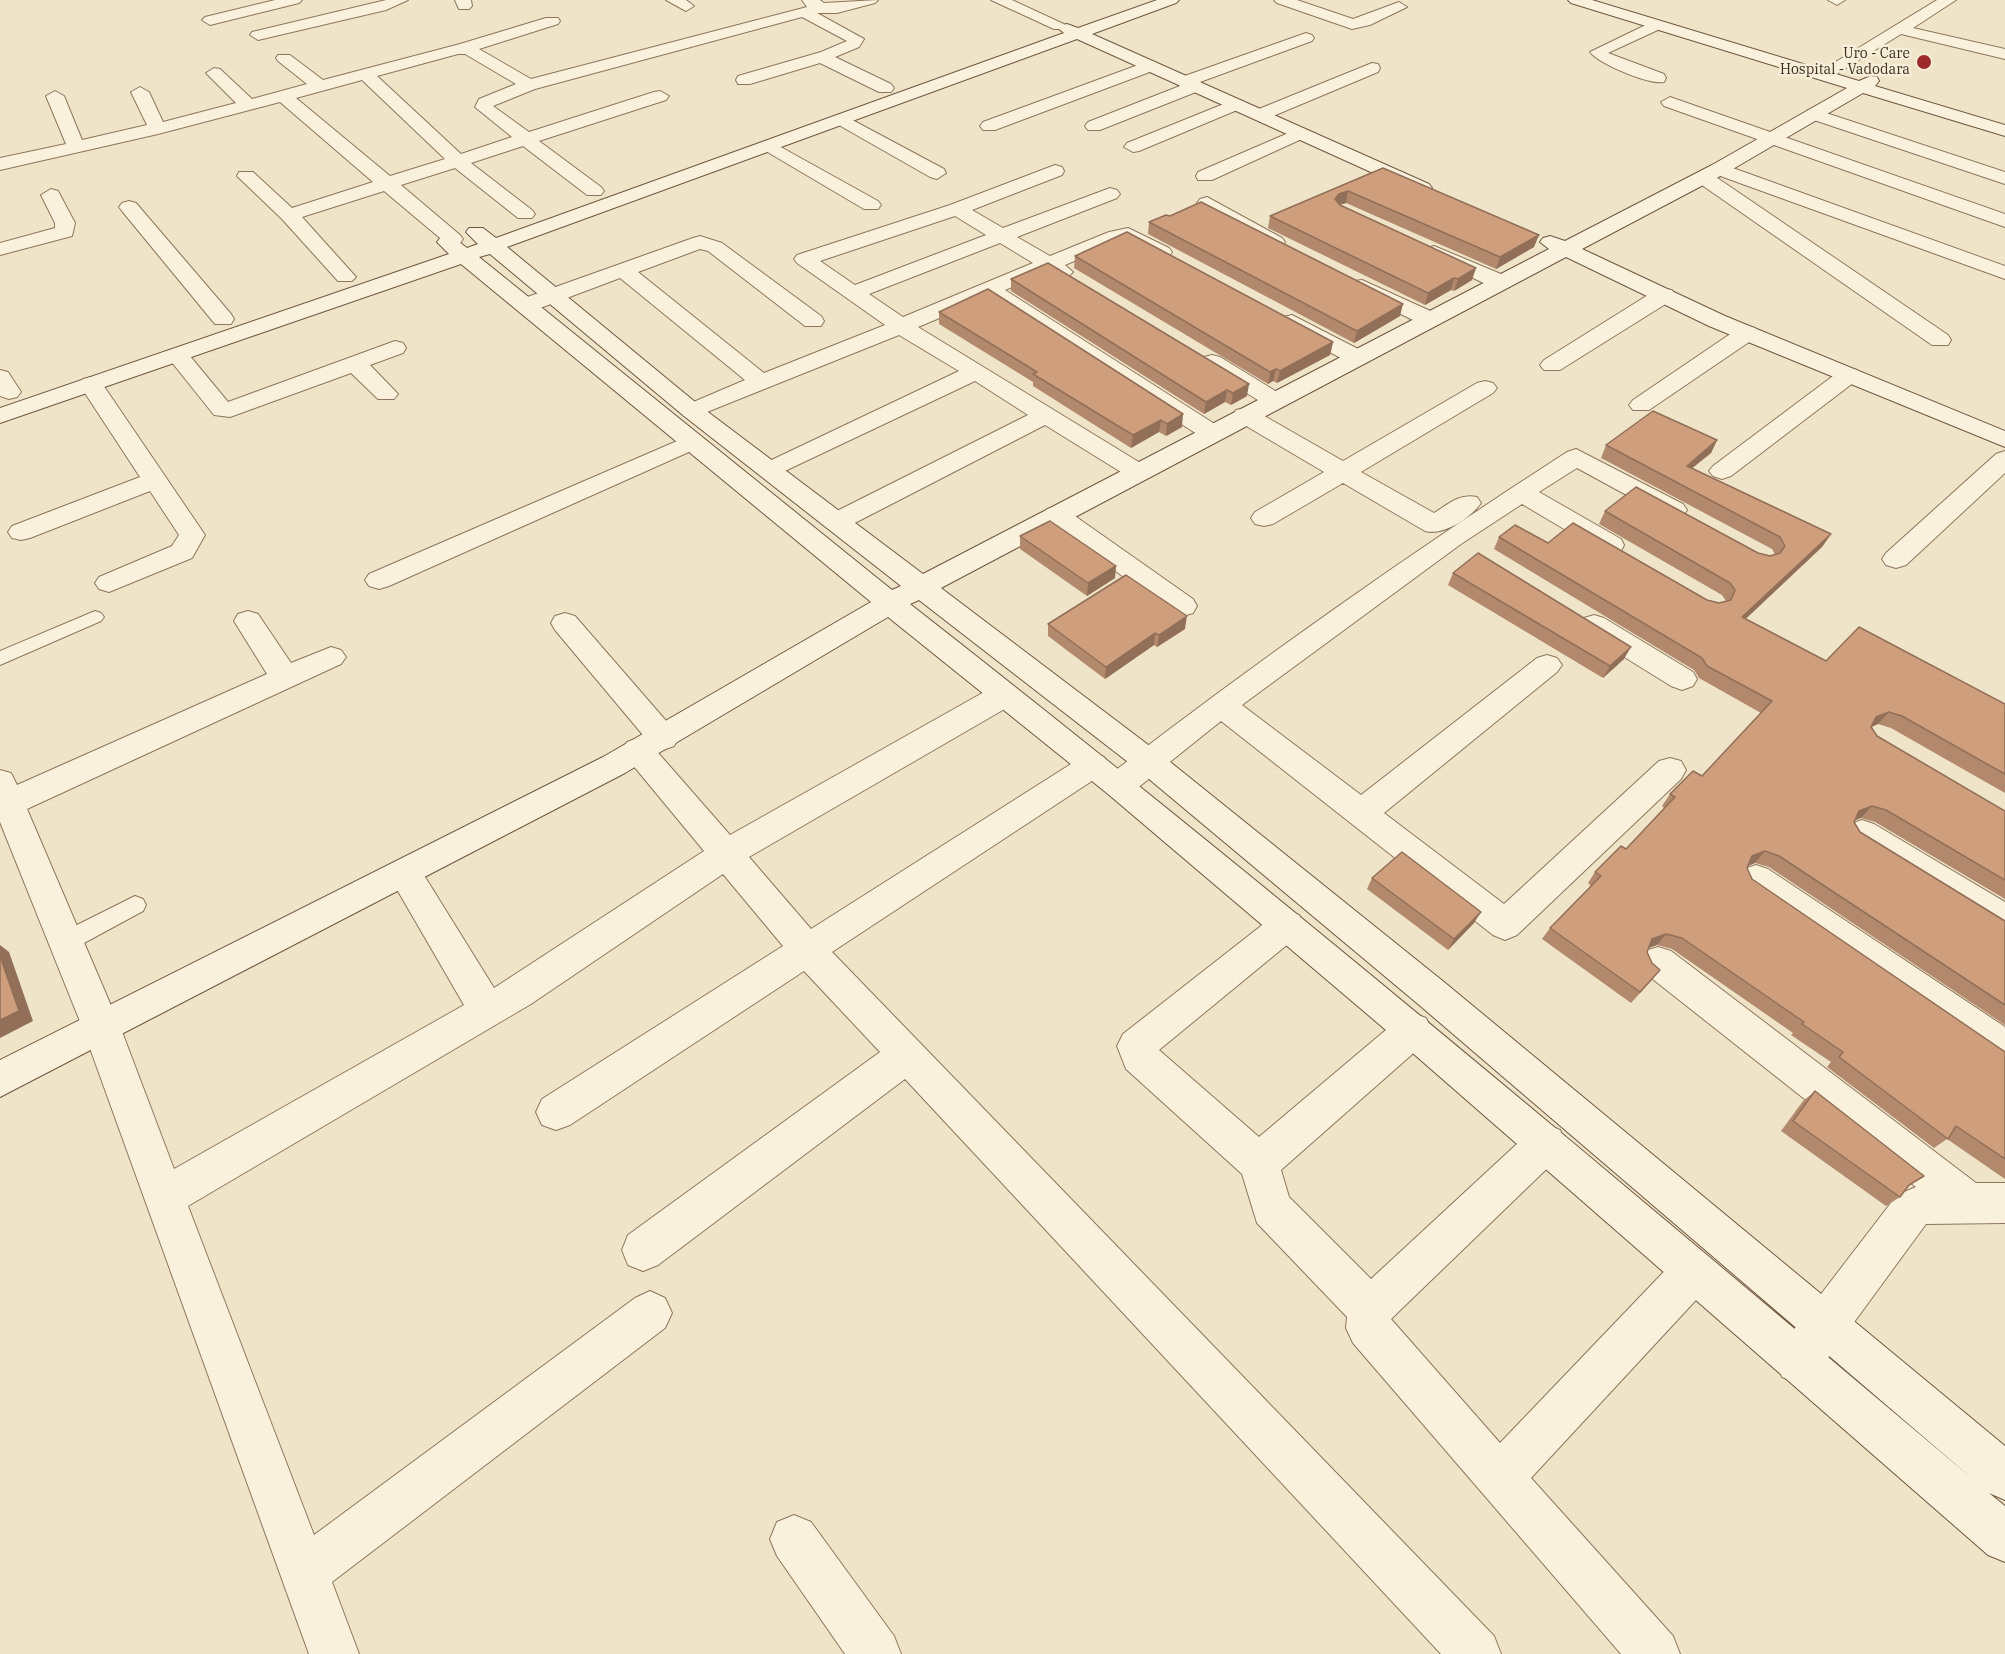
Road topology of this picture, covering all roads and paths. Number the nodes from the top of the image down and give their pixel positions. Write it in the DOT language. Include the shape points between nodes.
graph roads {
  1 [pos="294,0"];
  2 [pos="400,0"];
  3 [pos="870,0"];
  4 [pos="999,0"];
  5 [pos="1137,0"];
  6 [pos="1171,0"];
  7 [pos="1282,0"];
  8 [pos="1576,0"];
  9 [pos="1606,0"];
  10 [pos="1941,1"];
  11 [pos="809,7"];
  12 [pos="1400,7"];
  13 [pos="210,20"];
  14 [pos="552,21"];
  15 [pos="1656,25"];
  16 [pos="1060,26"];
  17 [pos="1898,29"];
  18 [pos="1079,34"];
  19 [pos="258,35"];
  20 [pos="1306,38"];
  21 [pos="464,48"];
  22 [pos="2005,54"];
  23 [pos="825,56"];
  24 [pos="284,58"];
  25 [pos="1149,66"];
  26 [pos="1372,68"];
  27 [pos="1832,69"];
  28 [pos="214,73"];
  29 [pos="364,73"];
  30 [pos="1658,78"];
  31 [pos="744,80"];
  32 [pos="1190,84"];
  33 [pos="1866,84"];
  34 [pos="320,86"];
  35 [pos="529,86"];
  36 [pos="885,88"];
  37 [pos="140,92"];
  38 [pos="55,96"];
  39 [pos="283,96"];
  40 [pos="660,96"];
  41 [pos="1670,102"];
  42 [pos="248,105"];
  43 [pos="1236,105"];
  44 [pos="1814,114"];
  45 [pos="1260,115"];
  46 [pos="843,120"];
  47 [pos="2005,120"];
  48 [pos="989,126"];
  49 [pos="1094,126"];
  50 [pos="158,129"];
  51 [pos="2005,131"];
  52 [pos="1300,133"];
  53 [pos="1772,139"];
  54 [pos="528,140"];
  55 [pos="770,146"];
  56 [pos="76,147"];
  57 [pos="1133,147"];
  58 [pos="460,163"];
  59 [pos="0,164"];
  60 [pos="1055,171"];
  61 [pos="937,173"];
  62 [pos="246,176"];
  63 [pos="1205,176"];
  64 [pos="2005,178"];
  65 [pos="388,184"];
  66 [pos="1702,184"];
  67 [pos="594,191"];
  68 [pos="1110,194"];
  69 [pos="51,195"];
  70 [pos="1442,196"];
  71 [pos="1207,202"];
  72 [pos="871,206"];
  73 [pos="129,207"];
  74 [pos="957,209"];
  75 [pos="525,214"];
  76 [pos="289,215"];
  77 [pos="2004,219"];
  78 [pos="1985,231"];
  79 [pos="1000,235"];
  80 [pos="1535,236"];
  81 [pos="1968,242"];
  82 [pos="467,243"];
  83 [pos="1418,244"];
  84 [pos="0,249"];
  85 [pos="1565,249"];
  86 [pos="1292,252"];
  87 [pos="1951,254"];
  88 [pos="1177,260"];
  89 [pos="1047,263"];
  90 [pos="622,270"];
  91 [pos="2005,273"];
  92 [pos="345,277"];
  93 [pos="1345,278"];
  94 [pos="1077,281"];
  95 [pos="1500,282"];
  96 [pos="988,289"];
  97 [pos="854,293"];
  98 [pos="1664,296"];
  99 [pos="541,300"];
  100 [pos="1858,307"];
  101 [pos="1893,308"];
  102 [pos="1272,311"];
  103 [pos="223,319"];
  104 [pos="1429,319"];
  105 [pos="813,321"];
  106 [pos="200,326"];
  107 [pos="901,326"];
  108 [pos="1747,333"];
  109 [pos="1940,340"];
  110 [pos="395,348"];
  111 [pos="1195,352"];
  112 [pos="177,355"];
  113 [pos="1356,357"];
  114 [pos="355,364"];
  115 [pos="1552,365"];
  116 [pos="976,372"];
  117 [pos="1849,375"];
  118 [pos="761,382"];
  119 [pos="31,384"];
  120 [pos="91,384"];
  121 [pos="3,388"];
  122 [pos="1485,388"];
  123 [pos="386,394"];
  124 [pos="1274,400"];
  125 [pos="1641,405"];
  126 [pos="1046,415"];
  127 [pos="1245,415"];
  128 [pos="0,416"];
  129 [pos="692,427"];
  130 [pos="1212,433"];
  131 [pos="1575,434"];
  132 [pos="2005,440"];
  133 [pos="2005,459"];
  134 [pos="770,470"];
  135 [pos="1722,471"];
  136 [pos="1138,472"];
  137 [pos="1344,473"];
  138 [pos="155,480"];
  139 [pos="1520,492"];
  140 [pos="1056,516"];
  141 [pos="1264,518"];
  142 [pos="836,522"];
  143 [pos="1699,524"];
  144 [pos="21,532"];
  145 [pos="1452,538"];
  146 [pos="1482,556"];
  147 [pos="1631,557"];
  148 [pos="1896,559"];
  149 [pos="379,580"];
  150 [pos="109,583"];
  151 [pos="921,587"];
  152 [pos="890,603"];
  153 [pos="1184,606"];
  154 [pos="1572,612"];
  155 [pos="95,617"];
  156 [pos="248,621"];
  157 [pos="565,622"];
  158 [pos="332,657"];
  159 [pos="0,658"];
  160 [pos="1547,666"];
  161 [pos="285,678"];
  162 [pos="1682,679"];
  163 [pos="1004,695"];
  164 [pos="1221,705"];
  165 [pos="650,744"];
  166 [pos="1148,761"];
  167 [pos="1670,770"];
  168 [pos="1106,775"];
  169 [pos="5,793"];
  170 [pos="1361,813"];
  171 [pos="1862,833"];
  172 [pos="726,854"];
  173 [pos="405,874"];
  174 [pos="1756,879"];
  175 [pos="135,905"];
  176 [pos="2005,920"];
  177 [pos="1287,925"];
  178 [pos="65,942"];
  179 [pos="808,951"];
  180 [pos="1658,962"];
  181 [pos="488,1011"];
  182 [pos="102,1029"];
  183 [pos="1413,1030"];
  184 [pos="2005,1048"];
  185 [pos="908,1054"];
  186 [pos="0,1079"];
  187 [pos="556,1112"];
  188 [pos="1546,1143"];
  189 [pos="1259,1163"];
  190 [pos="164,1197"];
  191 [pos="1987,1203"];
  192 [pos="643,1250"];
  193 [pos="1693,1272"];
  194 [pos="1370,1309"];
  195 [pos="650,1313"];
  196 [pos="1825,1324"];
  197 [pos="1798,1361"];
  198 [pos="2005,1476"];
  199 [pos="1500,1477"];
  200 [pos="2005,1538"];
  201 [pos="794,1539"];
  202 [pos="305,1572"];
  203 [pos="334,1654"];
  204 [pos="876,1654"];
  205 [pos="1476,1654"];
  206 [pos="1655,1654"];
  1 -- 13 [label="street"];
  2 -- 19 [label="street"];
  3 -- 11 [label="street" via="837,8"];
  4 -- 16 [label="street"];
  5 -- 16 [label="street"];
  6 -- 18 [label="street"];
  7 -- 12 [label="street" via="1352,24"];
  8 -- 15 [label="street"];
  9 -- 27 [label="street"];
  10 -- 17 [label="street"];
  11 -- 23 [label="street" via="856,39"];
  11 -- 35 [label="street"];
  14 -- 21 [label="street"];
  15 -- 30 [label="street" via="1598,52 1604,58"];
  15 -- 33 [label="street"];
  16 -- 18 [label="street"];
  16 -- 36 [label="street"];
  17 -- 22 [label="street"];
  17 -- 27 [label="street"];
  18 -- 25 [label="street"];
  18 -- 46 [label="street"];
  20 -- 32 [label="street"];
  21 -- 29 [label="street"];
  21 -- 35 [label="street"];
  23 -- 31 [label="street"];
  23 -- 36 [label="street"];
  24 -- 34 [label="street"];
  25 -- 32 [label="street"];
  25 -- 48 [label="street"];
  26 -- 45 [label="street"];
  27 -- 33 [label="street"];
  28 -- 42 [label="street"];
  29 -- 34 [label="street"];
  29 -- 58 [label="street"];
  32 -- 43 [label="street"];
  32 -- 49 [label="street"];
  33 -- 44 [label="street"];
  33 -- 47 [label="street"];
  33 -- 51 [label="street"];
  34 -- 39 [label="street"];
  35 -- 54 [label="street" via="496,97 484,107"];
  36 -- 67 [label="street"];
  37 -- 50 [label="street"];
  38 -- 56 [label="street"];
  39 -- 42 [label="street"];
  39 -- 65 [label="street"];
  40 -- 54 [label="street"];
  41 -- 53 [label="street"];
  42 -- 50 [label="street"];
  43 -- 45 [label="street"];
  43 -- 57 [label="street"];
  44 -- 53 [label="street"];
  44 -- 64 [label="street"];
  45 -- 52 [label="street"];
  46 -- 55 [label="street"];
  46 -- 61 [label="street"];
  50 -- 56 [label="street"];
  52 -- 63 [label="street"];
  52 -- 70 [label="street"];
  53 -- 66 [label="street"];
  53 -- 77 [label="street"];
  54 -- 58 [label="street"];
  54 -- 67 [label="street"];
  55 -- 72 [label="street"];
  55 -- 82 [label="street"];
  56 -- 59 [label="street"];
  58 -- 65 [label="street"];
  58 -- 75 [label="street"];
  60 -- 74 [label="street"];
  62 -- 76 [label="street"];
  65 -- 76 [label="street"];
  65 -- 82 [label="street"];
  66 -- 85 [label="street"];
  66 -- 87 [label="street"];
  66 -- 101 [label="street"];
  67 -- 75 [label="street"];
  68 -- 79 [label="street"];
  69 -- 84 [label="street" via="65,224 64,232"];
  71 -- 86 [label="street"];
  73 -- 103 [label="street"];
  74 -- 79 [label="street"];
  74 -- 97 [label="street" via="804,259"];
  75 -- 82 [label="street"];
  76 -- 92 [label="street"];
  77 -- 78 [label="street"];
  79 -- 89 [label="street"];
  79 -- 97 [label="street"];
  80 -- 85 [label="street"];
  81 -- 87 [label="street"];
  82 -- 92 [label="street"];
  82 -- 99 [label="street"];
  82 -- 112 [label="street"];
  83 -- 95 [label="street"];
  85 -- 95 [label="street"];
  85 -- 98 [label="street"];
  87 -- 91 [label="street"];
  88 -- 89 [label="street" via="1122,234"];
  89 -- 94 [label="street"];
  89 -- 96 [label="street"];
  90 -- 99 [label="street"];
  90 -- 105 [label="street" via="692,243 708,244"];
  90 -- 118 [label="street"];
  92 -- 103 [label="street"];
  93 -- 104 [label="street"];
  95 -- 104 [label="street"];
  96 -- 107 [label="street"];
  96 -- 130 [label="street"];
  97 -- 107 [label="street"];
  98 -- 108 [label="street"];
  98 -- 115 [label="street"];
  99 -- 129 [label="street"];
  100 -- 101 [label="street"];
  101 -- 109 [label="street"];
  102 -- 113 [label="street"];
  103 -- 106 [label="street"];
  104 -- 113 [label="street"];
  107 -- 116 [label="street"];
  107 -- 118 [label="street"];
  108 -- 117 [label="street"];
  108 -- 125 [label="street"];
  110 -- 114 [label="street"];
  111 -- 124 [label="street"];
  112 -- 114 [label="street" via="222,410 269,407"];
  112 -- 120 [label="street"];
  113 -- 124 [label="street"];
  114 -- 123 [label="street"];
  116 -- 126 [label="street"];
  116 -- 134 [label="street"];
  117 -- 132 [label="street"];
  117 -- 135 [label="street"];
  118 -- 129 [label="street"];
  119 -- 121 [label="street"];
  120 -- 128 [label="street"];
  120 -- 138 [label="street"];
  122 -- 137 [label="street"];
  124 -- 127 [label="street"];
  126 -- 136 [label="street"];
  126 -- 142 [label="street"];
  127 -- 130 [label="street"];
  127 -- 137 [label="street"];
  129 -- 134 [label="street"];
  129 -- 149 [label="street"];
  129 -- 152 [label="street"];
  130 -- 136 [label="street"];
  131 -- 137 [label="street" via="1434,525"];
  133 -- 148 [label="street"];
  134 -- 142 [label="street"];
  136 -- 140 [label="street"];
  137 -- 141 [label="street"];
  138 -- 144 [label="street"];
  138 -- 150 [label="street" via="192,535 182,552"];
  139 -- 143 [label="street" via="1576,458"];
  139 -- 145 [label="street"];
  139 -- 147 [label="street"];
  140 -- 151 [label="street"];
  140 -- 153 [label="street"];
  142 -- 151 [label="street"];
  145 -- 146 [label="street"];
  145 -- 164 [label="street"];
  151 -- 152 [label="street"];
  151 -- 166 [label="street"];
  152 -- 163 [label="street"];
  152 -- 165 [label="street"];
  154 -- 162 [label="street"];
  155 -- 159 [label="lane"];
  156 -- 161 [label="street"];
  157 -- 165 [label="street"];
  158 -- 161 [label="street"];
  160 -- 170 [label="street"];
  161 -- 169 [label="street"];
  163 -- 168 [label="street"];
  163 -- 172 [label="street"];
  164 -- 166 [label="street"];
  164 -- 170 [label="street"];
  165 -- 172 [label="street"];
  165 -- 173 [label="street"];
  166 -- 168 [label="street"];
  166 -- 196 [label="street"];
  167 -- 170 [label="street" via="1505,925"];
  168 -- 177 [label="street"];
  168 -- 179 [label="street"];
  169 -- 178 [label="street"];
  171 -- 176 [label="street"];
  172 -- 179 [label="street"];
  172 -- 181 [label="street"];
  173 -- 181 [label="street"];
  173 -- 182 [label="street"];
  174 -- 184 [label="street"];
  175 -- 178 [label="lane"];
  177 -- 183 [label="street"];
  177 -- 189 [label="street" via="1136,1046 1139,1057"];
  178 -- 182 [label="street"];
  179 -- 185 [label="street"];
  179 -- 187 [label="street"];
  180 -- 191 [label="street"];
  181 -- 190 [label="street"];
  182 -- 186 [label="street"];
  182 -- 190 [label="street"];
  183 -- 188 [label="street"];
  183 -- 189 [label="street"];
  185 -- 192 [label="street"];
  185 -- 205 [label="street"];
  188 -- 193 [label="street"];
  188 -- 194 [label="street"];
  189 -- 194 [label="street" via="1272,1209"];
  190 -- 202 [label="street"];
  191 -- 196 [label="street" via="1929,1203 1912,1209"];
  193 -- 197 [label="street"];
  193 -- 199 [label="street"];
  194 -- 199 [label="street" via="1368,1328"];
  195 -- 202 [label="street"];
  196 -- 197 [label="street"];
  196 -- 198 [label="street"];
  197 -- 200 [label="street"];
  199 -- 206 [label="street"];
  201 -- 204 [label="street"];
  202 -- 203 [label="street"];
}
